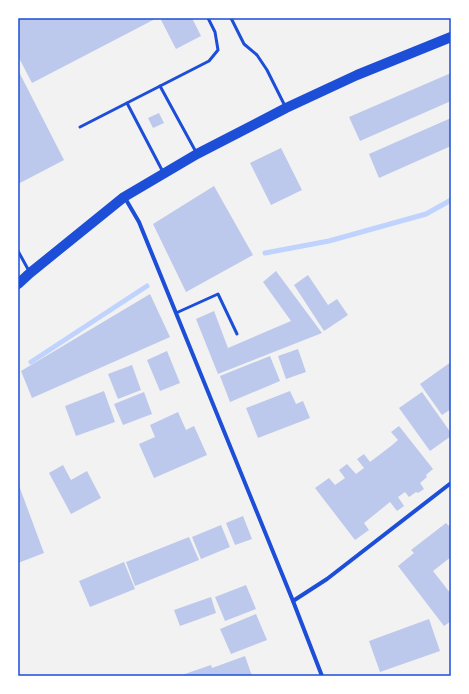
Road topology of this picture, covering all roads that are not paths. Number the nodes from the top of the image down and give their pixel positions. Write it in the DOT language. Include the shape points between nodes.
graph roads {
  1 [pos="208,18"];
  2 [pos="231,18"];
  3 [pos="451,29"];
  4 [pos="451,37"];
  5 [pos="451,43"];
  6 [pos="430,46"];
  7 [pos="160,86"];
  8 [pos="127,103"];
  9 [pos="286,108"];
  10 [pos="80,127"];
  11 [pos="197,154"];
  12 [pos="163,173"];
  13 [pos="124,197"];
  14 [pos="18,251"];
  15 [pos="30,273"];
  16 [pos="18,284"];
  17 [pos="176,312"];
  18 [pos="237,334"];
  19 [pos="451,483"];
  20 [pos="294,601"];
  21 [pos="322,676"];
  1 -- 7 [label="lane" via="215,32 218,50 209,61"];
  2 -- 9 [label="lane" via="244,44 257,54 267,70"];
  3 -- 6 [label="main road"];
  4 -- 6 [label="main road"];
  5 -- 6 [label="main road"];
  6 -- 9 [label="main road" via="357,75"];
  7 -- 8 [label="lane"];
  7 -- 11 [label="lane"];
  8 -- 10 [label="lane"];
  8 -- 12 [label="lane"];
  9 -- 11 [label="main road"];
  11 -- 12 [label="main road"];
  12 -- 13 [label="main road"];
  13 -- 15 [label="main road"];
  13 -- 17 [label="street" via="139,222"];
  14 -- 15 [label="lane"];
  15 -- 16 [label="main road"];
  17 -- 18 [label="lane" via="218,294"];
  17 -- 20 [label="street"];
  19 -- 20 [label="street" via="327,579"];
  20 -- 21 [label="street"];
}
